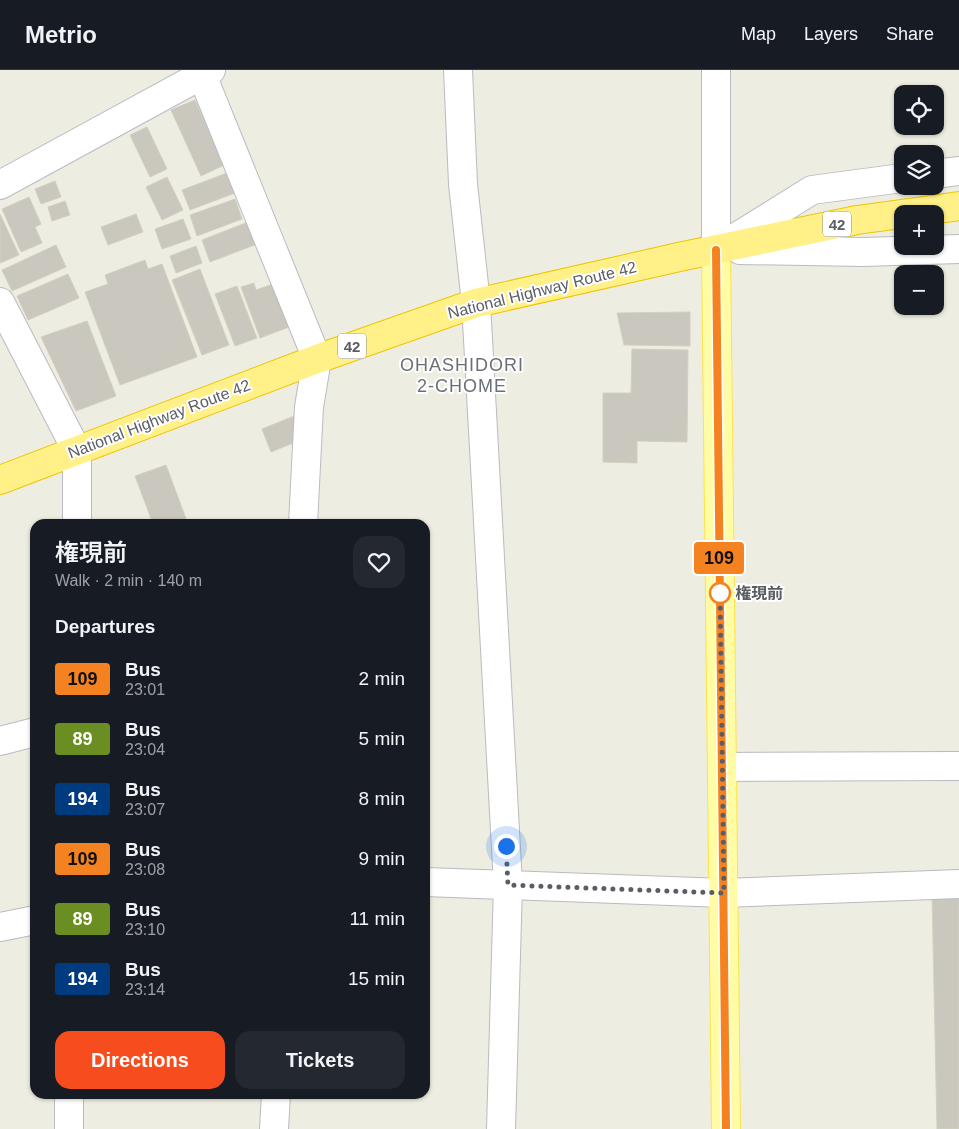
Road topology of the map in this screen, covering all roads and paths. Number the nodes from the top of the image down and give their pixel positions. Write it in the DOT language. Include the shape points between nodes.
graph roads {
  1 [pos="458,70"];
  2 [pos="716,70"];
  3 [pos="204,72"];
  4 [pos="959,171"];
  5 [pos="944,173"];
  6 [pos="894,179"];
  7 [pos="0,185"];
  8 [pos="959,206"];
  9 [pos="959,249"];
  10 [pos="716,250"];
  11 [pos="0,302"];
  12 [pos="476,303"];
  13 [pos="317,359"];
  14 [pos="77,451"];
  15 [pos="0,480"];
  16 [pos="77,519"];
  17 [pos="303,519"];
  18 [pos="30,733"];
  19 [pos="0,741"];
  20 [pos="959,766"];
  21 [pos="722,767"];
  22 [pos="430,882"];
  23 [pos="959,884"];
  24 [pos="508,885"];
  25 [pos="724,893"];
  26 [pos="30,921"];
  27 [pos="0,927"];
  28 [pos="69,1099"];
  29 [pos="276,1099"];
  30 [pos="69,1129"];
  31 [pos="274,1129"];
  32 [pos="501,1129"];
  33 [pos="726,1129"];
  1 -- 12 [label="street" via="463,184"];
  2 -- 10 [label="street"];
  3 -- 7 [label="street"];
  3 -- 13 [label="street"];
  4 -- 5 [label="street"];
  6 -- 10 [label="street" via="812,190"];
  8 -- 10 [label="highway, National Highway Route 42 / 42" via="857,220"];
  9 -- 10 [label="street" via="863,252"];
  10 -- 12 [label="highway, National Highway Route 42 / 42"];
  10 -- 21 [label="main road"];
  11 -- 14 [label="street"];
  12 -- 13 [label="highway, National Highway Route 42 / 42"];
  12 -- 24 [label="street"];
  13 -- 14 [label="highway, National Highway Route 42 / 42"];
  13 -- 17 [label="street" via="309,407"];
  14 -- 15 [label="highway, National Highway Route 42 / 42"];
  14 -- 16 [label="street"];
  18 -- 19 [label="street"];
  20 -- 21 [label="street"];
  21 -- 25 [label="main road"];
  22 -- 24 [label="street"];
  23 -- 25 [label="street"];
  24 -- 25 [label="street"];
  24 -- 32 [label="street"];
  25 -- 33 [label="main road"];
  26 -- 27 [label="street"];
  28 -- 30 [label="street"];
  29 -- 31 [label="street"];
}
